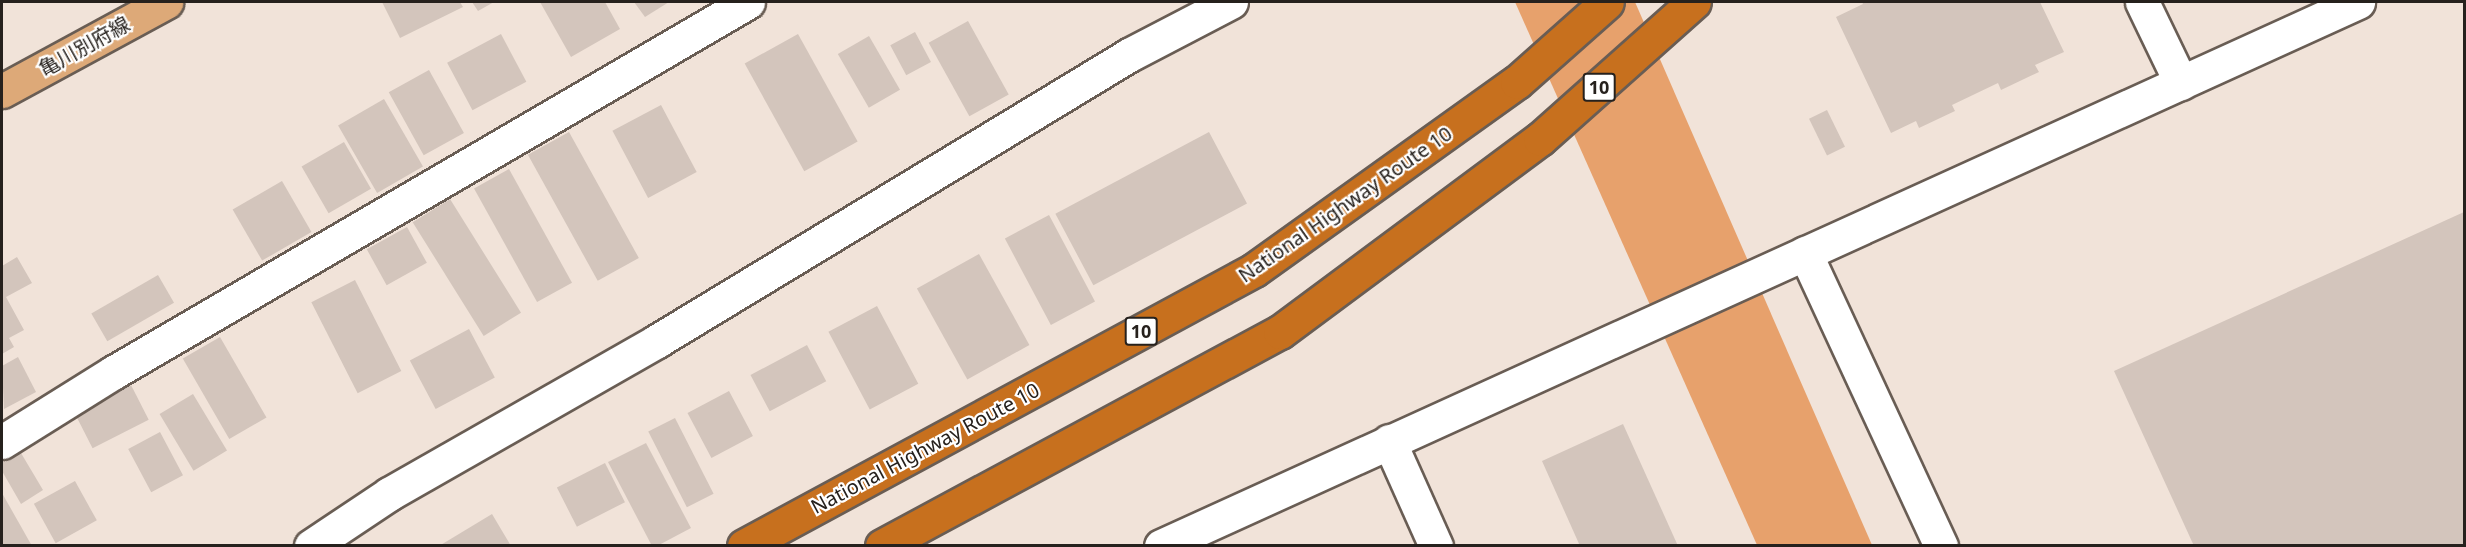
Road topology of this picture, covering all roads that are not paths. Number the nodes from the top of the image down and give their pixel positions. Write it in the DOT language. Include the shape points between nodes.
graph roads {
  1 [pos="166,2"];
  2 [pos="748,2"];
  3 [pos="1231,2"];
  4 [pos="1607,2"];
  5 [pos="1694,2"];
  6 [pos="2142,2"];
  7 [pos="2358,2"];
  8 [pos="2181,83"];
  9 [pos="2,91"];
  10 [pos="1798,256"];
  11 [pos="1389,441"];
  12 [pos="2,442"];
  13 [pos="311,546"];
  14 [pos="744,546"];
  15 [pos="882,546"];
  16 [pos="1161,546"];
  17 [pos="1436,546"];
  18 [pos="1941,546"];
  1 -- 9 [label="main road, 亀川別府線"];
  2 -- 12 [label="street" via="114,372"];
  3 -- 13 [label="street" via="1129,55 657,341 389,494"];
  4 -- 14 [label="highway, National Highway Route 10 / 10" via="1517,82 1254,270"];
  5 -- 15 [label="highway, 10" via="1540,140 1280,332"];
  6 -- 8 [label="street"];
  7 -- 8 [label="street"];
  8 -- 10 [label="street"];
  10 -- 11 [label="street"];
  10 -- 18 [label="street"];
  11 -- 16 [label="street"];
  11 -- 17 [label="street"];
}
